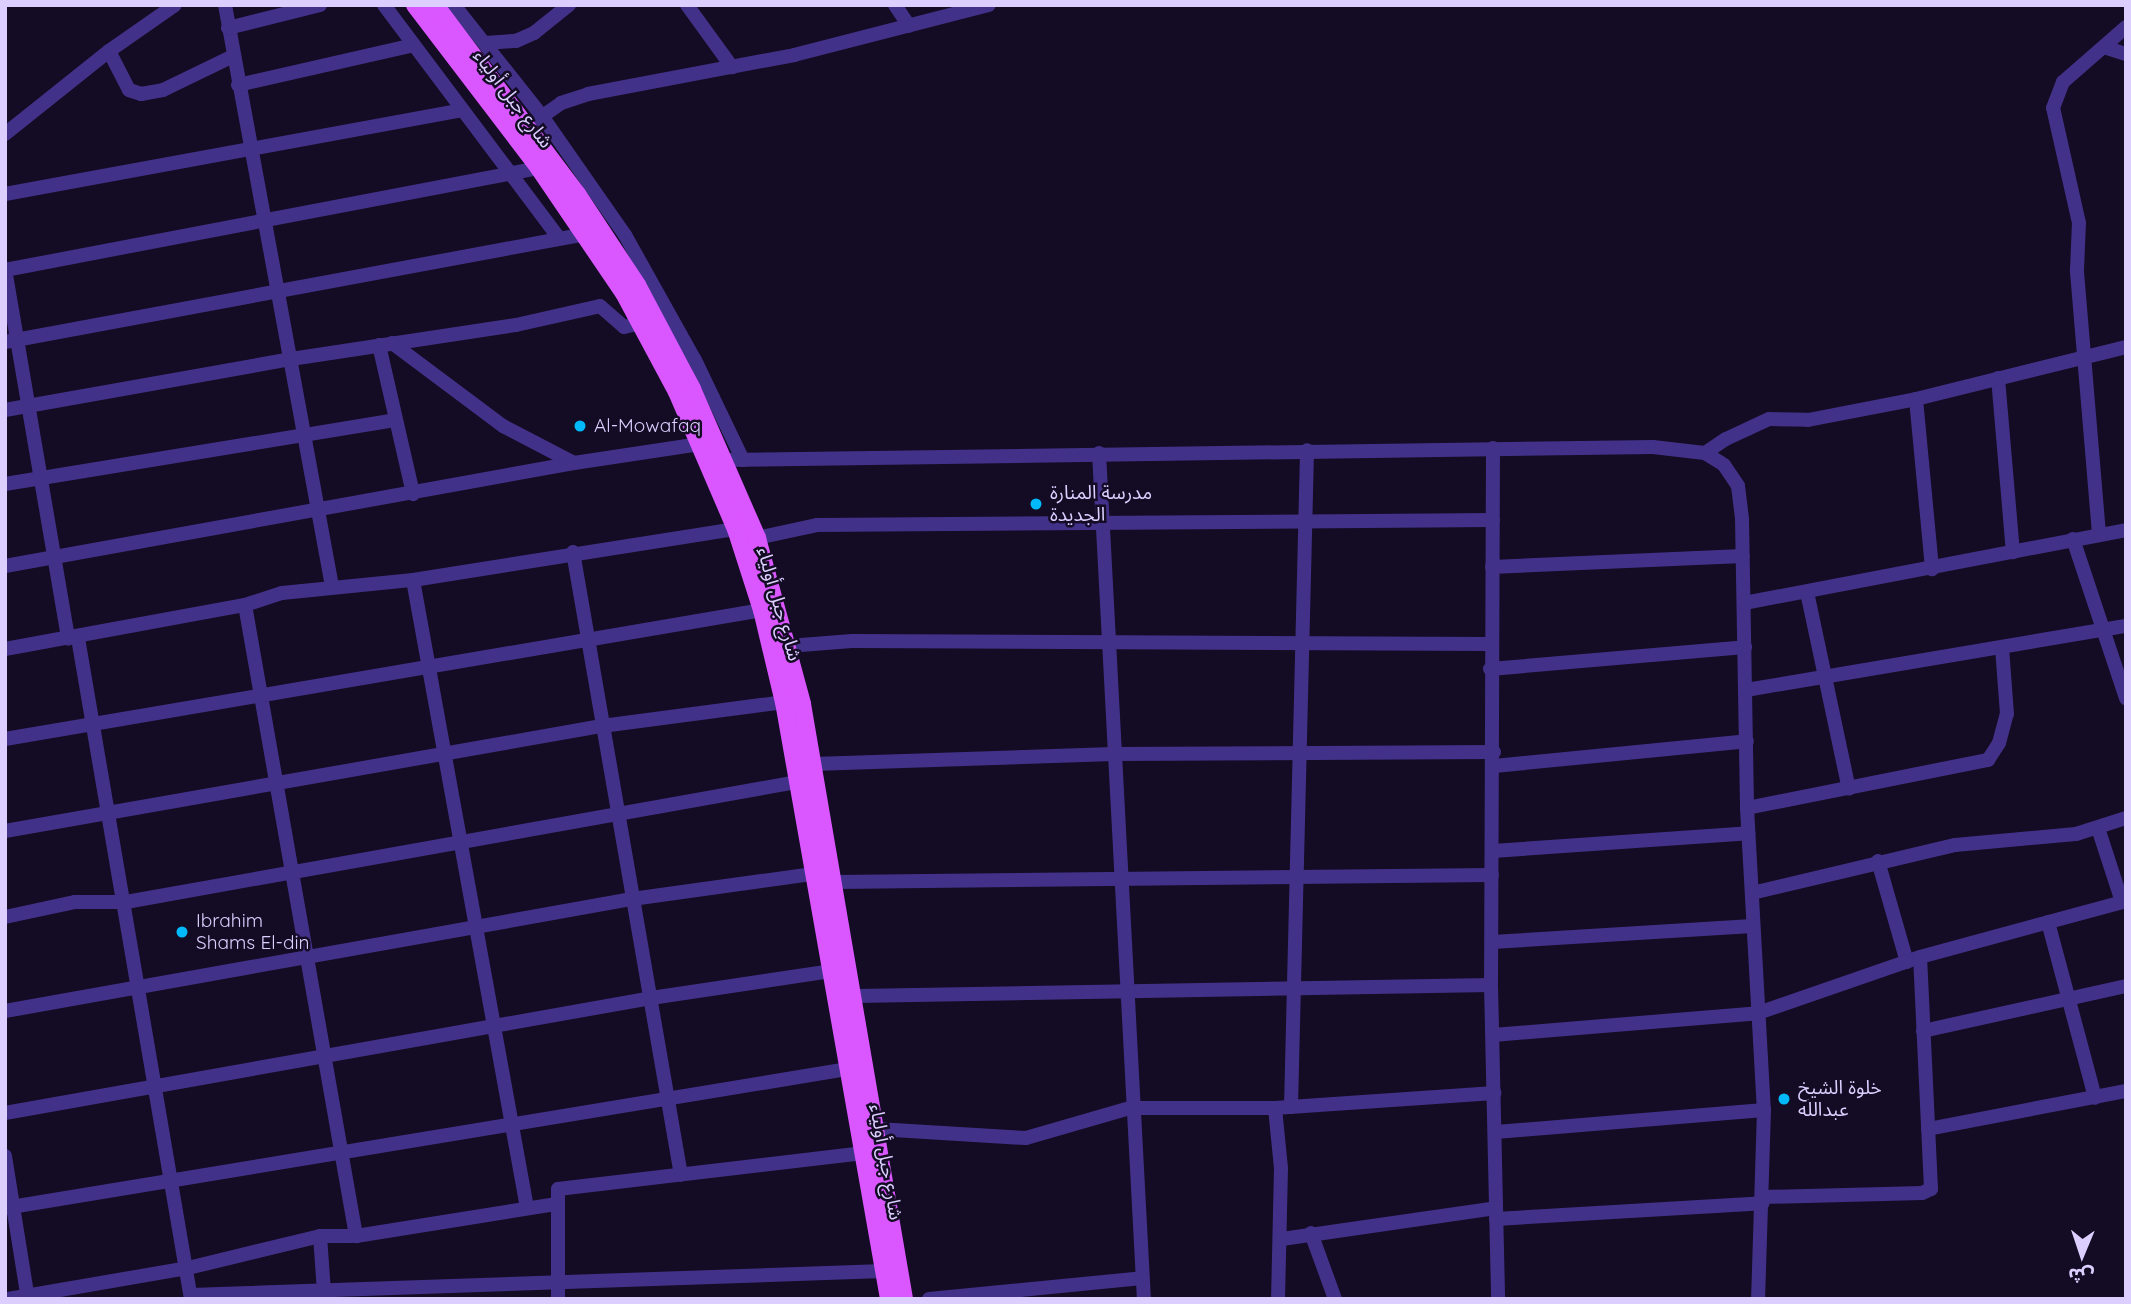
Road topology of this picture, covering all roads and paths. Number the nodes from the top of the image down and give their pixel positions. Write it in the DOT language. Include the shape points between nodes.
graph roads {
  1 [pos="175,5"];
  2 [pos="225,5"];
  3 [pos="320,5"];
  4 [pos="384,5"];
  5 [pos="415,5"];
  6 [pos="435,5"];
  7 [pos="454,5"];
  8 [pos="569,5"];
  9 [pos="707,5"];
  10 [pos="895,5"];
  11 [pos="989,5"];
  12 [pos="690,10"];
  13 [pos="909,26"];
  14 [pos="2126,27"];
  15 [pos="228,28"];
  16 [pos="485,43"];
  17 [pos="414,45"];
  18 [pos="2104,47"];
  19 [pos="109,51"];
  20 [pos="2126,54"];
  21 [pos="233,56"];
  22 [pos="732,66"];
  23 [pos="238,85"];
  24 [pos="460,111"];
  25 [pos="542,116"];
  26 [pos="528,128"];
  27 [pos="5,134"];
  28 [pos="249,152"];
  29 [pos="539,167"];
  30 [pos="507,171"];
  31 [pos="5,194"];
  32 [pos="264,220"];
  33 [pos="586,234"];
  34 [pos="559,238"];
  35 [pos="5,270"];
  36 [pos="279,288"];
  37 [pos="641,323"];
  38 [pos="11,341"];
  39 [pos="385,344"];
  40 [pos="2126,347"];
  41 [pos="2085,357"];
  42 [pos="291,359"];
  43 [pos="1998,378"];
  44 [pos="1916,399"];
  45 [pos="28,406"];
  46 [pos="5,410"];
  47 [pos="395,420"];
  48 [pos="303,432"];
  49 [pos="708,443"];
  50 [pos="1493,448"];
  51 [pos="1307,450"];
  52 [pos="1099,453"];
  53 [pos="1706,453"];
  54 [pos="724,460"];
  55 [pos="743,460"];
  56 [pos="574,463"];
  57 [pos="39,478"];
  58 [pos="5,484"];
  59 [pos="413,494"];
  60 [pos="318,510"];
  61 [pos="1493,520"];
  62 [pos="1304,522"];
  63 [pos="1101,524"];
  64 [pos="736,528"];
  65 [pos="2126,530"];
  66 [pos="2099,534"];
  67 [pos="757,538"];
  68 [pos="2073,539"];
  69 [pos="573,552"];
  70 [pos="2013,552"];
  71 [pos="1743,556"];
  72 [pos="53,557"];
  73 [pos="5,566"];
  74 [pos="1492,567"];
  75 [pos="1932,569"];
  76 [pos="412,580"];
  77 [pos="332,586"];
  78 [pos="1807,592"];
  79 [pos="1744,603"];
  80 [pos="245,605"];
  81 [pos="762,610"];
  82 [pos="2126,626"];
  83 [pos="2100,630"];
  84 [pos="73,638"];
  85 [pos="586,638"];
  86 [pos="1107,641"];
  87 [pos="1303,642"];
  88 [pos="1491,644"];
  89 [pos="788,646"];
  90 [pos="1745,647"];
  91 [pos="2003,647"];
  92 [pos="5,649"];
  93 [pos="428,665"];
  94 [pos="1490,669"];
  95 [pos="1828,678"];
  96 [pos="1746,690"];
  97 [pos="260,695"];
  98 [pos="2126,698"];
  99 [pos="784,702"];
  100 [pos="93,724"];
  101 [pos="602,726"];
  102 [pos="5,739"];
  103 [pos="1746,741"];
  104 [pos="1301,751"];
  105 [pos="445,754"];
  106 [pos="1113,754"];
  107 [pos="1494,759"];
  108 [pos="813,764"];
  109 [pos="275,782"];
  110 [pos="797,782"];
  111 [pos="1849,789"];
  112 [pos="1747,808"];
  113 [pos="110,813"];
  114 [pos="617,813"];
  115 [pos="2126,818"];
  116 [pos="2098,828"];
  117 [pos="5,831"];
  118 [pos="1748,833"];
  119 [pos="461,839"];
  120 [pos="1493,851"];
  121 [pos="1878,861"];
  122 [pos="292,870"];
  123 [pos="813,874"];
  124 [pos="1492,875"];
  125 [pos="1121,876"];
  126 [pos="1297,878"];
  127 [pos="835,882"];
  128 [pos="1752,893"];
  129 [pos="632,900"];
  130 [pos="2124,901"];
  131 [pos="126,902"];
  132 [pos="5,917"];
  133 [pos="2048,922"];
  134 [pos="474,926"];
  135 [pos="1753,926"];
  136 [pos="1492,942"];
  137 [pos="306,958"];
  138 [pos="1913,960"];
  139 [pos="850,968"];
  140 [pos="830,971"];
  141 [pos="1491,985"];
  142 [pos="1291,986"];
  143 [pos="2126,986"];
  144 [pos="141,987"];
  145 [pos="1127,989"];
  146 [pos="855,996"];
  147 [pos="651,998"];
  148 [pos="2067,1002"];
  149 [pos="5,1011"];
  150 [pos="1758,1013"];
  151 [pos="491,1026"];
  152 [pos="1923,1031"];
  153 [pos="1493,1035"];
  154 [pos="326,1058"];
  155 [pos="847,1069"];
  156 [pos="157,1087"];
  157 [pos="2126,1091"];
  158 [pos="1494,1093"];
  159 [pos="668,1096"];
  160 [pos="2095,1098"];
  161 [pos="1291,1107"];
  162 [pos="1130,1108"];
  163 [pos="1275,1108"];
  164 [pos="1764,1110"];
  165 [pos="5,1113"];
  166 [pos="509,1126"];
  167 [pos="877,1129"];
  168 [pos="1928,1129"];
  169 [pos="1496,1132"];
  170 [pos="864,1153"];
  171 [pos="340,1154"];
  172 [pos="5,1156"];
  173 [pos="681,1175"];
  174 [pos="172,1179"];
  175 [pos="1763,1200"];
  176 [pos="555,1204"];
  177 [pos="9,1207"];
  178 [pos="527,1208"];
  179 [pos="1496,1214"];
  180 [pos="1311,1233"];
  181 [pos="320,1236"];
  182 [pos="356,1236"];
  183 [pos="1282,1239"];
  184 [pos="188,1268"];
  185 [pos="884,1271"];
  186 [pos="1142,1278"];
  187 [pos="557,1281"];
  188 [pos="324,1292"];
  189 [pos="27,1297"];
  190 [pos="191,1297"];
  191 [pos="8,1299"];
  192 [pos="558,1299"];
  193 [pos="889,1299"];
  194 [pos="904,1299"];
  195 [pos="929,1299"];
  196 [pos="1144,1299"];
  197 [pos="1278,1299"];
  198 [pos="1335,1299"];
  199 [pos="1498,1299"];
  200 [pos="1758,1299"];
  1 -- 19 [label="street"];
  2 -- 15 [label="street"];
  3 -- 15 [label="street"];
  4 -- 17 [label="street"];
  5 -- 29 [label="main road, شارع جبل أولياء"];
  6 -- 26 [label="main road, شارع جبل أولياء"];
  7 -- 16 [label="street"];
  8 -- 16 [label="street" via="534,33 516,41"];
  9 -- 12 [label="street"];
  10 -- 13 [label="street"];
  11 -- 13 [label="street"];
  12 -- 22 [label="street"];
  13 -- 22 [label="street"];
  14 -- 18 [label="street"];
  15 -- 21 [label="street"];
  16 -- 25 [label="street"];
  17 -- 23 [label="street"];
  17 -- 24 [label="street"];
  18 -- 20 [label="street"];
  18 -- 41 [label="street" via="2058,87 2053,108 2079,223 2077,262"];
  19 -- 21 [label="street" via="129,90 141,94 163,90"];
  19 -- 27 [label="street"];
  21 -- 23 [label="street"];
  22 -- 25 [label="street" via="588,94 561,103"];
  23 -- 28 [label="street"];
  24 -- 28 [label="street"];
  24 -- 30 [label="street"];
  25 -- 26 [label="street"];
  25 -- 55 [label="street" via="625,235 695,360"];
  26 -- 49 [label="main road, شارع جبل أولياء" via="637,285"];
  28 -- 31 [label="street"];
  28 -- 32 [label="street"];
  29 -- 30 [label="street"];
  29 -- 33 [label="main road, شارع جبل أولياء"];
  30 -- 32 [label="street"];
  30 -- 34 [label="street"];
  32 -- 35 [label="street"];
  32 -- 36 [label="street"];
  33 -- 34 [label="street"];
  33 -- 37 [label="main road, شارع جبل أولياء"];
  34 -- 36 [label="street"];
  35 -- 38 [label="street"];
  36 -- 38 [label="street"];
  36 -- 42 [label="street"];
  37 -- 39 [label="street" via="624,327 600,306 516,325"];
  37 -- 49 [label="main road, شارع جبل أولياء"];
  38 -- 45 [label="street"];
  39 -- 42 [label="street"];
  39 -- 47 [label="street"];
  39 -- 56 [label="street" via="495,421"];
  40 -- 41 [label="street"];
  41 -- 43 [label="street"];
  41 -- 66 [label="street"];
  42 -- 45 [label="street"];
  42 -- 48 [label="street"];
  43 -- 44 [label="street"];
  43 -- 70 [label="street"];
  44 -- 53 [label="street" via="1808,420 1769,419"];
  44 -- 75 [label="street"];
  45 -- 46 [label="street"];
  45 -- 57 [label="street"];
  47 -- 48 [label="street"];
  47 -- 59 [label="street"];
  48 -- 57 [label="street"];
  48 -- 60 [label="street"];
  49 -- 54 [label="main road, شارع جبل أولياء"];
  49 -- 56 [label="street"];
  49 -- 64 [label="main road, شارع جبل أولياء"];
  50 -- 51 [label="street"];
  50 -- 53 [label="street" via="1653,447"];
  50 -- 61 [label="street"];
  51 -- 52 [label="street"];
  51 -- 62 [label="street"];
  52 -- 55 [label="street"];
  52 -- 63 [label="street"];
  53 -- 71 [label="street" via="1724,465 1738,486"];
  54 -- 55 [label="street"];
  54 -- 67 [label="main road, شارع جبل أولياء"];
  56 -- 59 [label="street"];
  57 -- 58 [label="street"];
  57 -- 72 [label="street"];
  59 -- 60 [label="street"];
  60 -- 72 [label="street"];
  60 -- 77 [label="street"];
  61 -- 62 [label="street"];
  61 -- 74 [label="street"];
  62 -- 63 [label="street"];
  62 -- 87 [label="street"];
  63 -- 67 [label="street" via="817,525"];
  63 -- 86 [label="street"];
  64 -- 69 [label="street"];
  64 -- 81 [label="main road, شارع جبل أولياء"];
  65 -- 66 [label="street"];
  66 -- 68 [label="street"];
  67 -- 89 [label="main road, شارع جبل أولياء"];
  68 -- 70 [label="street"];
  68 -- 83 [label="street"];
  69 -- 76 [label="street"];
  69 -- 85 [label="street"];
  70 -- 75 [label="street"];
  71 -- 74 [label="street"];
  71 -- 79 [label="street"];
  72 -- 73 [label="street"];
  72 -- 84 [label="street"];
  74 -- 88 [label="street"];
  75 -- 78 [label="street"];
  76 -- 77 [label="street"];
  76 -- 93 [label="street"];
  77 -- 80 [label="street" via="276,594"];
  78 -- 79 [label="street"];
  78 -- 95 [label="street"];
  79 -- 90 [label="street"];
  80 -- 84 [label="street"];
  80 -- 97 [label="street"];
  81 -- 85 [label="street"];
  81 -- 99 [label="main road, شارع جبل أولياء"];
  82 -- 83 [label="street"];
  83 -- 91 [label="street"];
  83 -- 98 [label="street"];
  84 -- 92 [label="street"];
  84 -- 100 [label="street"];
  85 -- 93 [label="street"];
  85 -- 101 [label="street"];
  86 -- 87 [label="street"];
  86 -- 89 [label="street" via="852,641"];
  86 -- 106 [label="street"];
  87 -- 88 [label="street"];
  87 -- 104 [label="street"];
  88 -- 94 [label="street"];
  89 -- 108 [label="main road, شارع جبل أولياء"];
  90 -- 94 [label="street"];
  90 -- 96 [label="street"];
  91 -- 95 [label="street"];
  91 -- 111 [label="street" via="2007,714 2000,743 1988,760"];
  93 -- 97 [label="street"];
  93 -- 105 [label="street"];
  94 -- 107 [label="street"];
  95 -- 96 [label="street"];
  95 -- 111 [label="street"];
  96 -- 103 [label="street"];
  97 -- 100 [label="street"];
  97 -- 109 [label="street"];
  99 -- 101 [label="street"];
  99 -- 110 [label="main road, شارع جبل أولياء"];
  100 -- 102 [label="street"];
  100 -- 113 [label="street"];
  101 -- 105 [label="street"];
  101 -- 114 [label="street"];
  103 -- 107 [label="street"];
  103 -- 112 [label="street"];
  104 -- 106 [label="street"];
  104 -- 107 [label="street"];
  104 -- 126 [label="street"];
  105 -- 109 [label="street"];
  105 -- 119 [label="street"];
  106 -- 108 [label="street"];
  106 -- 125 [label="street"];
  107 -- 120 [label="street"];
  108 -- 127 [label="main road, شارع جبل أولياء"];
  109 -- 113 [label="street"];
  109 -- 122 [label="street"];
  110 -- 114 [label="street"];
  110 -- 123 [label="main road, شارع جبل أولياء"];
  111 -- 112 [label="street"];
  112 -- 118 [label="street"];
  113 -- 117 [label="street"];
  113 -- 131 [label="street"];
  114 -- 119 [label="street"];
  114 -- 129 [label="street"];
  115 -- 116 [label="street"];
  116 -- 121 [label="street" via="2052,838 1974,842 1923,856"];
  116 -- 130 [label="street"];
  118 -- 120 [label="street"];
  118 -- 128 [label="street"];
  119 -- 122 [label="street"];
  119 -- 134 [label="street"];
  120 -- 124 [label="street"];
  121 -- 128 [label="street"];
  121 -- 138 [label="street"];
  122 -- 131 [label="street"];
  122 -- 137 [label="street"];
  123 -- 129 [label="street"];
  123 -- 140 [label="main road, شارع جبل أولياء"];
  124 -- 126 [label="street"];
  124 -- 136 [label="street"];
  125 -- 126 [label="street"];
  125 -- 127 [label="street"];
  125 -- 145 [label="street"];
  126 -- 142 [label="street"];
  127 -- 139 [label="main road, شارع جبل أولياء"];
  128 -- 135 [label="street"];
  129 -- 134 [label="street"];
  129 -- 147 [label="street"];
  130 -- 133 [label="street"];
  131 -- 132 [label="street" via="75,902"];
  131 -- 144 [label="street"];
  133 -- 138 [label="street"];
  133 -- 148 [label="street"];
  134 -- 137 [label="street"];
  134 -- 151 [label="street"];
  135 -- 136 [label="street"];
  135 -- 150 [label="street"];
  136 -- 141 [label="street"];
  137 -- 144 [label="street"];
  137 -- 154 [label="street"];
  138 -- 150 [label="street"];
  138 -- 152 [label="street"];
  139 -- 140 [label="street"];
  139 -- 146 [label="main road, شارع جبل أولياء"];
  140 -- 147 [label="street"];
  140 -- 155 [label="main road, شارع جبل أولياء"];
  141 -- 142 [label="street"];
  141 -- 153 [label="street"];
  142 -- 145 [label="street"];
  142 -- 161 [label="street"];
  143 -- 148 [label="street"];
  144 -- 149 [label="street"];
  144 -- 156 [label="street"];
  145 -- 146 [label="street"];
  145 -- 162 [label="street"];
  146 -- 167 [label="main road, شارع جبل أولياء"];
  147 -- 151 [label="street"];
  147 -- 159 [label="street"];
  148 -- 152 [label="street"];
  148 -- 160 [label="street"];
  150 -- 153 [label="street"];
  150 -- 164 [label="street"];
  151 -- 154 [label="street"];
  151 -- 166 [label="street"];
  152 -- 168 [label="street"];
  153 -- 158 [label="street"];
  154 -- 156 [label="street"];
  154 -- 171 [label="street"];
  155 -- 159 [label="street"];
  155 -- 170 [label="main road, شارع جبل أولياء"];
  156 -- 165 [label="street"];
  156 -- 174 [label="street"];
  157 -- 160 [label="street"];
  158 -- 161 [label="street"];
  158 -- 169 [label="street"];
  159 -- 166 [label="street"];
  159 -- 173 [label="street"];
  160 -- 168 [label="street"];
  161 -- 163 [label="street"];
  162 -- 163 [label="street"];
  162 -- 167 [label="street" via="1026,1138"];
  162 -- 186 [label="street"];
  163 -- 183 [label="street"];
  164 -- 169 [label="street"];
  164 -- 175 [label="street"];
  166 -- 171 [label="street"];
  166 -- 178 [label="street"];
  167 -- 194 [label="main road, شارع جبل أولياء"];
  168 -- 175 [label="street" via="1933,1185 1928,1191"];
  169 -- 179 [label="street"];
  170 -- 173 [label="street"];
  170 -- 185 [label="main road, شارع جبل أولياء"];
  171 -- 174 [label="street"];
  171 -- 182 [label="street"];
  172 -- 177 [label="street"];
  173 -- 176 [label="street" via="562,1187 555,1194"];
  174 -- 177 [label="street"];
  174 -- 184 [label="street"];
  175 -- 179 [label="street"];
  175 -- 200 [label="street"];
  176 -- 178 [label="street"];
  176 -- 187 [label="street"];
  177 -- 189 [label="street"];
  178 -- 182 [label="street"];
  179 -- 180 [label="street"];
  179 -- 199 [label="street"];
  180 -- 183 [label="street"];
  180 -- 198 [label="street"];
  181 -- 182 [label="street"];
  181 -- 184 [label="street"];
  181 -- 188 [label="street"];
  183 -- 197 [label="street"];
  184 -- 189 [label="street"];
  184 -- 190 [label="street"];
  185 -- 187 [label="street"];
  185 -- 193 [label="main road, شارع جبل أولياء"];
  186 -- 195 [label="street"];
  186 -- 196 [label="street"];
  187 -- 188 [label="street"];
  187 -- 192 [label="street"];
  188 -- 190 [label="street"];
  189 -- 191 [label="street"];
}
